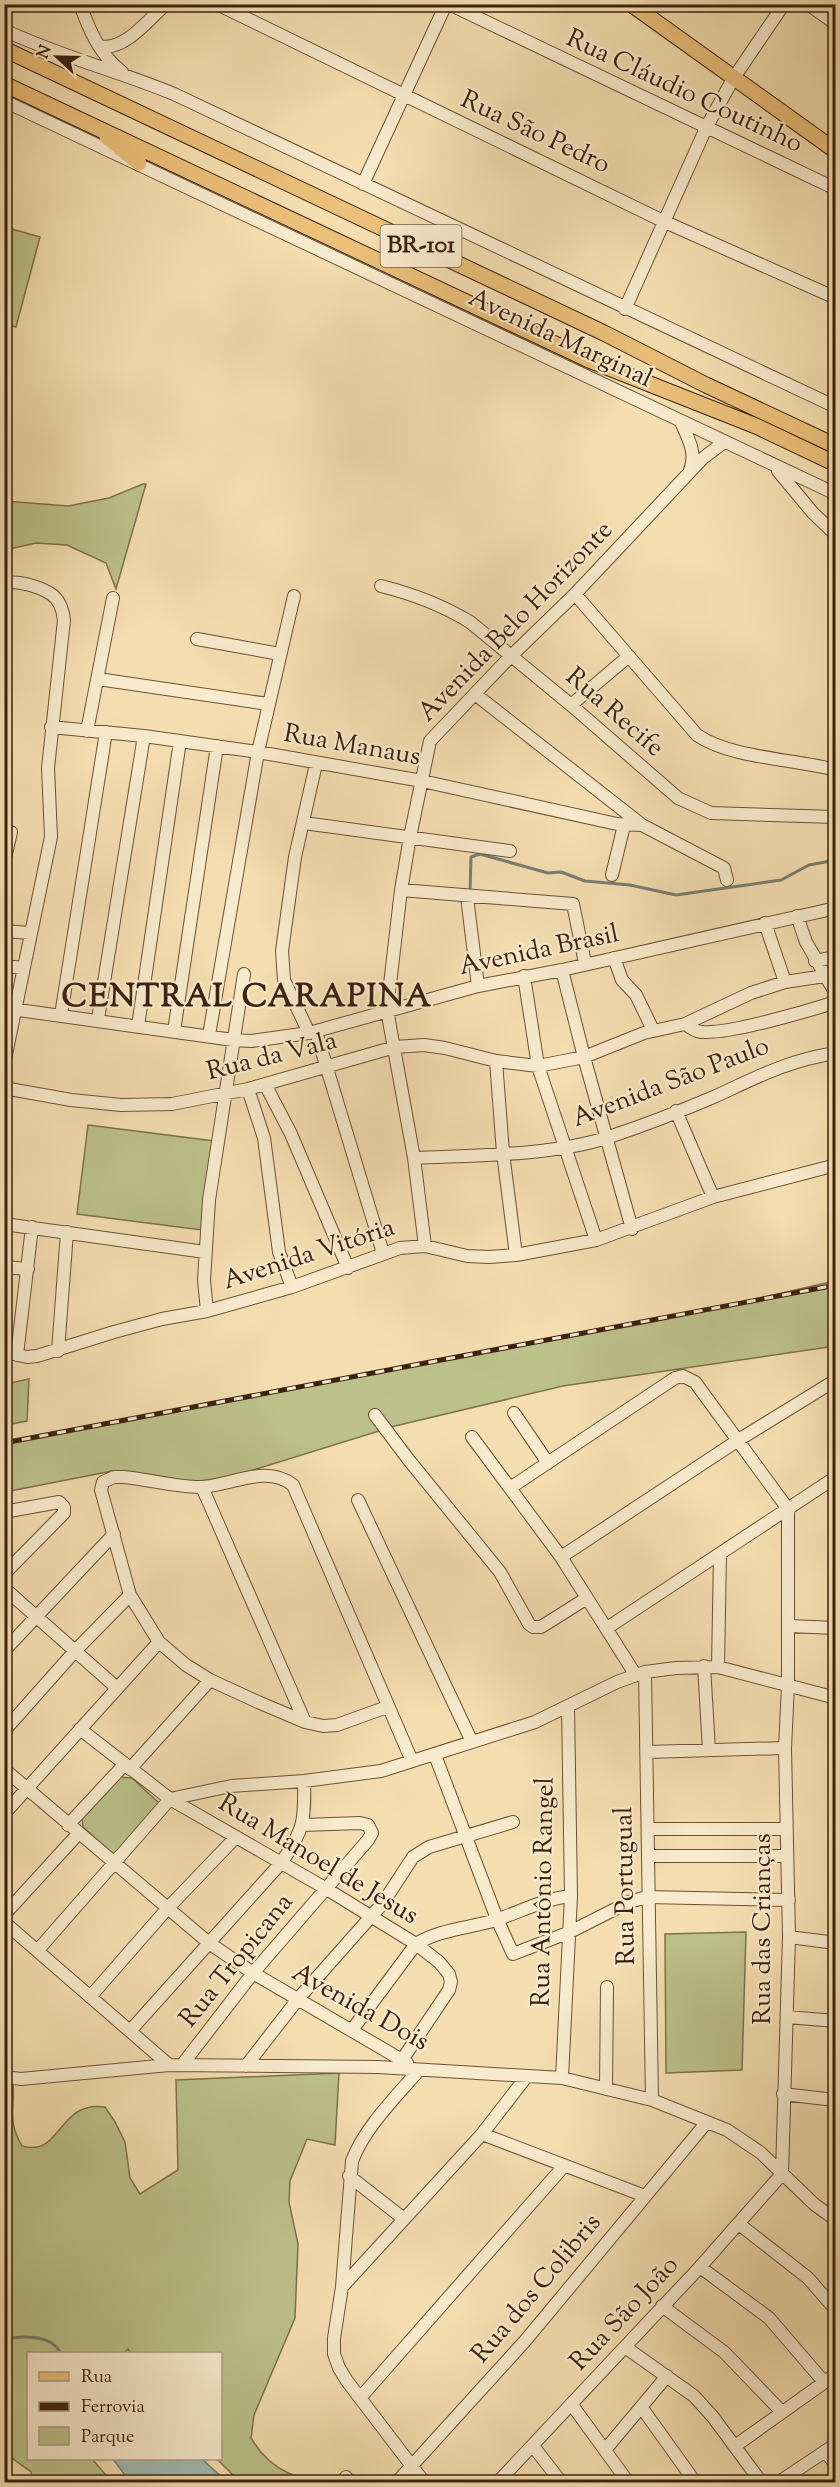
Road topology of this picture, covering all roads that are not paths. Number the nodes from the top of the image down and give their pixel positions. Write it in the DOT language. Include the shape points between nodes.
graph roads {
  1 [pos="80,4"];
  2 [pos="166,4"];
  3 [pos="217,4"];
  4 [pos="448,4"];
  5 [pos="631,4"];
  6 [pos="784,4"];
  7 [pos="808,4"];
  8 [pos="836,24"];
  9 [pos="4,30"];
  10 [pos="121,44"];
  11 [pos="99,46"];
  12 [pos="4,49"];
  13 [pos="114,65"];
  14 [pos="126,74"];
  15 [pos="733,79"];
  16 [pos="4,84"];
  17 [pos="404,96"];
  18 [pos="4,101"];
  19 [pos="88,122"];
  20 [pos="706,128"];
  21 [pos="836,151"];
  22 [pos="139,163"];
  23 [pos="363,184"];
  24 [pos="836,189"];
  25 [pos="665,222"];
  26 [pos="836,298"];
  27 [pos="625,309"];
  28 [pos="836,407"];
  29 [pos="681,422"];
  30 [pos="723,443"];
  31 [pos="836,446"];
  32 [pos="836,464"];
  33 [pos="776,468"];
  34 [pos="688,477"];
  35 [pos="835,493"];
  36 [pos="836,535"];
  37 [pos="4,584"];
  38 [pos="381,586"];
  39 [pos="575,594"];
  40 [pos="294,596"];
  41 [pos="113,598"];
  42 [pos="197,639"];
  43 [pos="280,654"];
  44 [pos="512,656"];
  45 [pos="629,656"];
  46 [pos="98,679"];
  47 [pos="475,694"];
  48 [pos="268,704"];
  49 [pos="571,705"];
  50 [pos="51,727"];
  51 [pos="87,731"];
  52 [pos="106,732"];
  53 [pos="144,736"];
  54 [pos="180,741"];
  55 [pos="217,746"];
  56 [pos="258,752"];
  57 [pos="316,764"];
  58 [pos="836,770"];
  59 [pos="422,781"];
  60 [pos="836,817"];
  61 [pos="304,823"];
  62 [pos="624,825"];
  63 [pos="642,825"];
  64 [pos="10,832"];
  65 [pos="410,837"];
  66 [pos="510,851"];
  67 [pos="4,863"];
  68 [pos="612,875"];
  69 [pos="727,880"];
  70 [pos="401,890"];
  71 [pos="467,897"];
  72 [pos="836,908"];
  73 [pos="797,916"];
  74 [pos="765,923"];
  75 [pos="4,931"];
  76 [pos="30,933"];
  77 [pos="836,957"];
  78 [pos="614,958"];
  79 [pos="816,961"];
  80 [pos="585,963"];
  81 [pos="4,966"];
  82 [pos="24,968"];
  83 [pos="562,970"];
  84 [pos="244,974"];
  85 [pos="524,976"];
  86 [pos="825,976"];
  87 [pos="785,982"];
  88 [pos="478,986"];
  89 [pos="836,994"];
  90 [pos="836,1002"];
  91 [pos="10,1008"];
  92 [pos="387,1010"];
  93 [pos="61,1015"];
  94 [pos="98,1019"];
  95 [pos="685,1024"];
  96 [pos="138,1026"];
  97 [pos="174,1030"];
  98 [pos="653,1030"];
  99 [pos="312,1032"];
  100 [pos="209,1035"];
  101 [pos="233,1040"];
  102 [pos="6,1047"];
  103 [pos="395,1047"];
  104 [pos="836,1053"];
  105 [pos="584,1057"];
  106 [pos="495,1061"];
  107 [pos="4,1064"];
  108 [pos="538,1066"];
  109 [pos="327,1067"];
  110 [pos="265,1084"];
  111 [pos="4,1088"];
  112 [pos="248,1089"];
  113 [pos="225,1095"];
  114 [pos="676,1112"];
  115 [pos="607,1137"];
  116 [pos="565,1147"];
  117 [pos="503,1153"];
  118 [pos="414,1158"];
  119 [pos="836,1165"];
  120 [pos="713,1197"];
  121 [pos="4,1224"];
  122 [pos="32,1227"];
  123 [pos="632,1229"];
  124 [pos="68,1232"];
  125 [pos="597,1240"];
  126 [pos="425,1246"];
  127 [pos="205,1252"];
  128 [pos="383,1253"];
  129 [pos="516,1255"];
  130 [pos="4,1268"];
  131 [pos="348,1268"];
  132 [pos="28,1269"];
  133 [pos="292,1287"];
  134 [pos="207,1311"];
  135 [pos="58,1350"];
  136 [pos="4,1352"];
  137 [pos="17,1355"];
  138 [pos="836,1380"];
  139 [pos="514,1413"];
  140 [pos="375,1415"];
  141 [pos="472,1437"];
  142 [pos="740,1439"];
  143 [pos="548,1463"];
  144 [pos="836,1477"];
  145 [pos="201,1487"];
  146 [pos="510,1488"];
  147 [pos="358,1500"];
  148 [pos="788,1509"];
  149 [pos="4,1512"];
  150 [pos="114,1534"];
  151 [pos="720,1554"];
  152 [pos="561,1557"];
  153 [pos="4,1574"];
  154 [pos="4,1588"];
  155 [pos="130,1595"];
  156 [pos="587,1598"];
  157 [pos="36,1617"];
  158 [pos="789,1626"];
  159 [pos="607,1628"];
  160 [pos="836,1628"];
  161 [pos="159,1642"];
  162 [pos="4,1652"];
  163 [pos="75,1652"];
  164 [pos="704,1666"];
  165 [pos="718,1667"];
  166 [pos="640,1673"];
  167 [pos="210,1680"];
  168 [pos="788,1685"];
  169 [pos="117,1688"];
  170 [pos="836,1698"];
  171 [pos="568,1706"];
  172 [pos="387,1707"];
  173 [pos="305,1722"];
  174 [pos="80,1730"];
  175 [pos="4,1731"];
  176 [pos="472,1742"];
  177 [pos="785,1748"];
  178 [pos="709,1750"];
  179 [pos="647,1752"];
  180 [pos="435,1755"];
  181 [pos="412,1761"];
  182 [pos="127,1767"];
  183 [pos="4,1769"];
  184 [pos="304,1781"];
  185 [pos="28,1789"];
  186 [pos="170,1799"];
  187 [pos="4,1814"];
  188 [pos="513,1822"];
  189 [pos="68,1825"];
  190 [pos="303,1825"];
  191 [pos="648,1829"];
  192 [pos="786,1829"];
  193 [pos="78,1834"];
  194 [pos="466,1835"];
  195 [pos="236,1837"];
  196 [pos="648,1856"];
  197 [pos="787,1856"];
  198 [pos="113,1863"];
  199 [pos="281,1863"];
  200 [pos="325,1888"];
  201 [pos="571,1896"];
  202 [pos="647,1897"];
  203 [pos="789,1900"];
  204 [pos="167,1909"];
  205 [pos="4,1915"];
  206 [pos="371,1916"];
  207 [pos="497,1919"];
  208 [pos="4,1922"];
  209 [pos="570,1932"];
  210 [pos="789,1937"];
  211 [pos="209,1943"];
  212 [pos="836,1943"];
  213 [pos="416,1944"];
  214 [pos="38,1950"];
  215 [pos="253,1973"];
  216 [pos="607,1987"];
  217 [pos="90,1997"];
  218 [pos="298,1999"];
  219 [pos="787,2017"];
  220 [pos="836,2021"];
  221 [pos="352,2030"];
  222 [pos="130,2031"];
  223 [pos="402,2060"];
  224 [pos="169,2065"];
  225 [pos="182,2065"];
  226 [pos="246,2066"];
  227 [pos="418,2070"];
  228 [pos="527,2076"];
  229 [pos="4,2077"];
  230 [pos="562,2078"];
  231 [pos="606,2089"];
  232 [pos="783,2094"];
  233 [pos="826,2099"];
  234 [pos="652,2100"];
  235 [pos="707,2122"];
  236 [pos="482,2134"];
  237 [pos="564,2166"];
  238 [pos="782,2174"];
  239 [pos="350,2176"];
  240 [pos="645,2196"];
  241 [pos="404,2219"];
  242 [pos="836,2220"];
  243 [pos="739,2224"];
  244 [pos="700,2267"];
  245 [pos="342,2286"];
  246 [pos="662,2306"];
  247 [pos="836,2310"];
  248 [pos="625,2347"];
  249 [pos="836,2374"];
  250 [pos="667,2376"];
  251 [pos="824,2382"];
  252 [pos="360,2398"];
  253 [pos="572,2405"];
  254 [pos="642,2408"];
  255 [pos="782,2412"];
  256 [pos="533,2446"];
  257 [pos="735,2446"];
  258 [pos="830,2447"];
  259 [pos="605,2450"];
  260 [pos="836,2465"];
  261 [pos="413,2466"];
  262 [pos="397,2482"];
  263 [pos="424,2482"];
  264 [pos="498,2482"];
  265 [pos="561,2482"];
  266 [pos="628,2482"];
  267 [pos="695,2482"];
  268 [pos="761,2482"];
  269 [pos="779,2482"];
  1 -- 11 [label="street"];
  2 -- 10 [label="street"];
  3 -- 17 [label="street, Rua São Pedro"];
  4 -- 17 [label="street"];
  4 -- 20 [label="street, Rua Cláudio Coutinho"];
  5 -- 15 [label="main road"];
  6 -- 15 [label="street"];
  7 -- 8 [label="street"];
  9 -- 14 [label="street"];
  10 -- 11 [label="street"];
  10 -- 13 [label="street"];
  11 -- 13 [label="street"];
  12 -- 31 [label="main road, BR-101"];
  13 -- 14 [label="street"];
  14 -- 23 [label="street"];
  15 -- 20 [label="street"];
  15 -- 21 [label="main road"];
  16 -- 19 [label="main road, BR-101"];
  17 -- 23 [label="street"];
  17 -- 25 [label="street, Rua São Pedro"];
  18 -- 22 [label="street, Avenida Marginal"];
  19 -- 22 [label="main road"];
  19 -- 32 [label="main road, BR-101" via="589,360 700,403"];
  20 -- 24 [label="street, Rua Cláudio Coutinho"];
  20 -- 25 [label="street"];
  22 -- 29 [label="street, Avenida Marginal"];
  23 -- 27 [label="street"];
  25 -- 26 [label="street, Rua São Pedro"];
  25 -- 27 [label="street"];
  27 -- 28 [label="street"];
  29 -- 30 [label="street, Avenida Marginal"];
  29 -- 34 [label="street" via="694,461"];
  30 -- 33 [label="street, Avenida Marginal"];
  30 -- 34 [label="street, Avenida Belo Horizonte" via="703,458"];
  33 -- 35 [label="street, Avenida Marginal"];
  33 -- 36 [label="street"];
  34 -- 39 [label="street, Avenida Belo Horizonte"];
  37 -- 50 [label="street" via="17,582 51,594 63,610"];
  38 -- 44 [label="street, Rua Recife" via="408,592 453,611"];
  39 -- 44 [label="street, Avenida Belo Horizonte"];
  39 -- 45 [label="street"];
  40 -- 43 [label="street"];
  41 -- 46 [label="street"];
  42 -- 43 [label="street"];
  43 -- 48 [label="street"];
  44 -- 47 [label="street, Avenida Belo Horizonte"];
  44 -- 49 [label="street, Rua Recife"];
  45 -- 49 [label="street"];
  45 -- 58 [label="street" via="709,743"];
  46 -- 48 [label="street"];
  46 -- 51 [label="street"];
  47 -- 59 [label="street, Avenida Belo Horizonte" via="430,741"];
  47 -- 63 [label="street"];
  48 -- 56 [label="street"];
  49 -- 60 [label="street, Rua Recife" via="678,798 711,813"];
  50 -- 51 [label="street, Rua Manaus"];
  50 -- 76 [label="street" via="51,837"];
  51 -- 52 [label="street, Rua Manaus"];
  52 -- 53 [label="street, Rua Manaus"];
  52 -- 93 [label="street"];
  53 -- 54 [label="street, Rua Manaus"];
  53 -- 94 [label="street"];
  54 -- 55 [label="street, Rua Manaus"];
  54 -- 96 [label="street"];
  55 -- 56 [label="street, Rua Manaus"];
  55 -- 97 [label="street"];
  56 -- 57 [label="street, Rua Manaus"];
  56 -- 100 [label="street"];
  57 -- 59 [label="street, Rua Manaus"];
  57 -- 61 [label="street"];
  59 -- 62 [label="street, Rua Manaus"];
  59 -- 65 [label="street, Avenida Belo Horizonte"];
  61 -- 65 [label="street"];
  61 -- 99 [label="street" via="285,922 282,966 285,980"];
  62 -- 63 [label="street, Rua Manaus"];
  62 -- 68 [label="street"];
  63 -- 69 [label="street" via="724,868"];
  64 -- 67 [label="street"];
  65 -- 66 [label="street"];
  65 -- 70 [label="street, Avenida Belo Horizonte"];
  70 -- 71 [label="street"];
  70 -- 92 [label="street, Avenida Belo Horizonte"];
  71 -- 80 [label="street" via="573,904"];
  71 -- 88 [label="street"];
  72 -- 73 [label="street, Avenida Brasil"];
  73 -- 74 [label="street, Avenida Brasil"];
  73 -- 79 [label="street"];
  74 -- 78 [label="street, Avenida Brasil"];
  74 -- 87 [label="street"];
  75 -- 76 [label="street"];
  76 -- 82 [label="street"];
  77 -- 79 [label="street"];
  78 -- 80 [label="street, Avenida Brasil"];
  78 -- 98 [label="street" via="622,980 636,995"];
  79 -- 86 [label="street"];
  80 -- 83 [label="street, Avenida Brasil"];
  81 -- 82 [label="street"];
  82 -- 91 [label="street"];
  83 -- 85 [label="street, Avenida Brasil"];
  83 -- 105 [label="street"];
  84 -- 101 [label="street"];
  85 -- 88 [label="street, Avenida Brasil"];
  85 -- 108 [label="street"];
  86 -- 87 [label="street"];
  86 -- 89 [label="street"];
  87 -- 95 [label="street" via="751,993"];
  88 -- 92 [label="street, Avenida Brasil"];
  90 -- 95 [label="street" via="729,1029 698,1032"];
  91 -- 93 [label="street, Avenida Brasil"];
  91 -- 102 [label="street"];
  92 -- 99 [label="street, Avenida Brasil"];
  92 -- 103 [label="street, Avenida Belo Horizonte"];
  93 -- 94 [label="street, Avenida Brasil"];
  94 -- 96 [label="street, Avenida Brasil"];
  95 -- 98 [label="street, Rua da Vala"];
  96 -- 97 [label="street, Avenida Brasil"];
  97 -- 100 [label="street, Avenida Brasil"];
  98 -- 105 [label="street, Rua da Vala"];
  99 -- 101 [label="street, Avenida Brasil"];
  99 -- 109 [label="street"];
  100 -- 101 [label="street, Avenida Brasil"];
  101 -- 113 [label="street"];
  102 -- 107 [label="street"];
  103 -- 106 [label="street, Rua da Vala" via="434,1046"];
  103 -- 109 [label="street, Rua da Vala"];
  103 -- 118 [label="street, Avenida Belo Horizonte"];
  104 -- 114 [label="street, Avenida São Paulo" via="784,1065"];
  105 -- 108 [label="street, Rua da Vala"];
  105 -- 115 [label="street"];
  106 -- 108 [label="street, Rua da Vala"];
  106 -- 117 [label="street"];
  108 -- 116 [label="street"];
  109 -- 110 [label="street, Rua da Vala"];
  109 -- 128 [label="street"];
  110 -- 112 [label="street, Rua da Vala"];
  110 -- 131 [label="street" via="291,1134"];
  111 -- 113 [label="street, Rua da Vala" via="71,1100 139,1106"];
  112 -- 113 [label="street, Rua da Vala"];
  112 -- 133 [label="street" via="264,1138 279,1252"];
  113 -- 127 [label="street"];
  114 -- 115 [label="street, Avenida São Paulo"];
  114 -- 120 [label="street"];
  115 -- 116 [label="street, Avenida São Paulo"];
  115 -- 123 [label="street"];
  116 -- 117 [label="street, Avenida São Paulo"];
  116 -- 125 [label="street"];
  117 -- 118 [label="street, Avenida São Paulo"];
  117 -- 129 [label="street"];
  118 -- 126 [label="street, Avenida Belo Horizonte"];
  119 -- 120 [label="street, Avenida Vitória"];
  120 -- 123 [label="street, Avenida Vitória"];
  121 -- 122 [label="street"];
  122 -- 124 [label="street"];
  122 -- 132 [label="street"];
  123 -- 125 [label="street, Avenida Vitória"];
  124 -- 127 [label="street"];
  124 -- 135 [label="street"];
  125 -- 129 [label="street, Avenida Vitória"];
  126 -- 128 [label="street, Avenida Vitória" via="411,1245"];
  126 -- 129 [label="street, Avenida Vitória" via="468,1256"];
  127 -- 134 [label="street"];
  128 -- 131 [label="street, Avenida Vitória"];
  130 -- 132 [label="street"];
  131 -- 133 [label="street, Avenida Vitória"];
  132 -- 137 [label="street"];
  133 -- 134 [label="street, Avenida Vitória"];
  134 -- 135 [label="street, Avenida Vitória" via="114,1332"];
  135 -- 137 [label="street, Avenida Vitória" via="27,1357"];
  136 -- 137 [label="street, Avenida Vitória"];
  138 -- 142 [label="street"];
  139 -- 143 [label="street"];
  140 -- 156 [label="street" via="500,1572 529,1624 541,1627"];
  141 -- 146 [label="street"];
  142 -- 143 [label="street" via="696,1382 683,1376"];
  142 -- 148 [label="street"];
  142 -- 152 [label="street"];
  143 -- 146 [label="street"];
  144 -- 148 [label="street"];
  145 -- 150 [label="street" via="114,1477 103,1482 101,1490"];
  145 -- 172 [label="street" via="271,1475 292,1485"];
  145 -- 173 [label="street"];
  146 -- 152 [label="street"];
  147 -- 176 [label="street"];
  148 -- 151 [label="street"];
  148 -- 158 [label="street, Rua das Crianças"];
  149 -- 153 [label="street" via="59,1502 64,1507 64,1513"];
  150 -- 155 [label="street"];
  150 -- 157 [label="street"];
  151 -- 159 [label="street"];
  151 -- 165 [label="street"];
  152 -- 156 [label="street"];
  154 -- 157 [label="street"];
  155 -- 161 [label="street"];
  155 -- 163 [label="street"];
  156 -- 159 [label="street"];
  157 -- 162 [label="street"];
  157 -- 163 [label="street"];
  158 -- 160 [label="street"];
  158 -- 168 [label="street, Rua das Crianças"];
  159 -- 166 [label="street"];
  161 -- 167 [label="street"];
  161 -- 169 [label="street"];
  163 -- 169 [label="street"];
  163 -- 175 [label="street"];
  164 -- 165 [label="street"];
  164 -- 166 [label="street"];
  164 -- 178 [label="street"];
  165 -- 168 [label="street"];
  166 -- 171 [label="street"];
  166 -- 179 [label="street, Rua Portugual"];
  167 -- 173 [label="street"];
  167 -- 182 [label="street"];
  168 -- 170 [label="street"];
  168 -- 177 [label="street, Rua das Crianças"];
  169 -- 174 [label="street"];
  171 -- 176 [label="street" via="536,1722"];
  171 -- 201 [label="street, Rua Antônio Rangel"];
  172 -- 173 [label="street" via="337,1725"];
  172 -- 181 [label="street"];
  174 -- 182 [label="street, Rua Manoel de Jesus"];
  174 -- 185 [label="street"];
  176 -- 180 [label="street"];
  177 -- 178 [label="street"];
  177 -- 192 [label="street, Rua das Crianças"];
  178 -- 179 [label="street"];
  179 -- 191 [label="street, Rua Portugual"];
  180 -- 181 [label="street"];
  180 -- 194 [label="street"];
  181 -- 184 [label="street" via="360,1775"];
  182 -- 186 [label="street, Rua Manoel de Jesus"];
  182 -- 189 [label="street"];
  183 -- 185 [label="street, Avenida Dois"];
  184 -- 186 [label="street" via="231,1786"];
  184 -- 190 [label="street"];
  185 -- 187 [label="street"];
  185 -- 189 [label="street, Avenida Dois"];
  186 -- 195 [label="street, Rua Manoel de Jesus"];
  186 -- 198 [label="street"];
  188 -- 194 [label="street"];
  189 -- 193 [label="street, Avenida Dois"];
  190 -- 199 [label="street"];
  190 -- 200 [label="street, Rua Tropicana" via="360,1823 371,1828 368,1840"];
  191 -- 192 [label="street"];
  191 -- 196 [label="street, Rua Portugual"];
  192 -- 197 [label="street, Rua das Crianças"];
  193 -- 198 [label="street, Avenida Dois"];
  193 -- 205 [label="street"];
  194 -- 206 [label="street" via="418,1852"];
  194 -- 207 [label="street"];
  195 -- 199 [label="street, Rua Manoel de Jesus"];
  195 -- 204 [label="street"];
  196 -- 197 [label="street"];
  196 -- 202 [label="street, Rua Portugual"];
  197 -- 203 [label="street, Rua das Crianças"];
  198 -- 204 [label="street, Avenida Dois"];
  198 -- 214 [label="street"];
  199 -- 200 [label="street, Rua Manoel de Jesus"];
  199 -- 211 [label="street"];
  200 -- 206 [label="street, Rua Manoel de Jesus"];
  200 -- 215 [label="street, Rua Tropicana"];
  201 -- 207 [label="street" via="539,1902"];
  201 -- 209 [label="street, Rua Antônio Rangel"];
  202 -- 203 [label="street"];
  202 -- 209 [label="street"];
  202 -- 234 [label="street, Rua Portugual"];
  203 -- 210 [label="street, Rua das Crianças"];
  204 -- 211 [label="street, Avenida Dois"];
  204 -- 217 [label="street"];
  206 -- 213 [label="street, Rua Manoel de Jesus"];
  206 -- 218 [label="street"];
  207 -- 209 [label="street" via="511,1953"];
  207 -- 213 [label="street" via="443,1932"];
  208 -- 214 [label="street"];
  209 -- 230 [label="street, Rua Antônio Rangel"];
  210 -- 212 [label="street"];
  210 -- 219 [label="street, Rua das Crianças"];
  211 -- 215 [label="street, Avenida Dois"];
  211 -- 222 [label="street"];
  213 -- 221 [label="street"];
  213 -- 223 [label="street, Rua Manoel de Jesus" via="438,1962 451,1982"];
  214 -- 217 [label="street"];
  215 -- 218 [label="street, Avenida Dois"];
  215 -- 225 [label="street, Rua Tropicana"];
  216 -- 231 [label="street"];
  217 -- 222 [label="street"];
  218 -- 221 [label="street, Avenida Dois"];
  218 -- 226 [label="street"];
  219 -- 220 [label="street"];
  219 -- 232 [label="street, Rua das Crianças"];
  221 -- 223 [label="street, Avenida Dois"];
  222 -- 224 [label="street"];
  223 -- 227 [label="street, Avenida Dois"];
  224 -- 225 [label="street"];
  224 -- 229 [label="street" via="21,2079"];
  225 -- 226 [label="street"];
  226 -- 227 [label="street"];
  227 -- 228 [label="street, Avenida Dois"];
  227 -- 239 [label="street" via="357,2148"];
  228 -- 230 [label="street, Avenida Dois"];
  228 -- 236 [label="street"];
  230 -- 231 [label="street, Avenida Dois"];
  231 -- 234 [label="street, Avenida Dois"];
  232 -- 233 [label="street"];
  232 -- 238 [label="street, Rua das Crianças"];
  234 -- 235 [label="street, Avenida Dois"];
  235 -- 238 [label="street, Avenida Dois" via="748,2143"];
  235 -- 240 [label="street, Rua dos Colibris"];
  236 -- 237 [label="street"];
  236 -- 241 [label="street"];
  237 -- 240 [label="street"];
  237 -- 252 [label="street"];
  238 -- 242 [label="street, Avenida Dois"];
  238 -- 243 [label="street, Rua São João"];
  239 -- 241 [label="street"];
  239 -- 245 [label="street"];
  240 -- 261 [label="street, Rua dos Colibris" via="525,2341"];
  241 -- 245 [label="street"];
  243 -- 244 [label="street, Rua São João"];
  243 -- 247 [label="street" via="808,2278"];
  244 -- 246 [label="street, Rua São João"];
  244 -- 251 [label="street" via="769,2318"];
  245 -- 252 [label="street" via="334,2354"];
  246 -- 248 [label="street, Rua São João"];
  246 -- 255 [label="street" via="724,2352"];
  248 -- 250 [label="street"];
  248 -- 253 [label="street, Rua São João"];
  249 -- 251 [label="street"];
  250 -- 254 [label="street"];
  250 -- 257 [label="street" via="703,2405"];
  251 -- 255 [label="street"];
  252 -- 261 [label="street"];
  253 -- 256 [label="street, Rua São João"];
  253 -- 259 [label="street"];
  254 -- 259 [label="street"];
  254 -- 267 [label="street"];
  255 -- 257 [label="street"];
  256 -- 264 [label="street, Rua São João"];
  256 -- 265 [label="street"];
  257 -- 268 [label="street"];
  258 -- 260 [label="street"];
  258 -- 269 [label="street"];
  259 -- 266 [label="street"];
  261 -- 262 [label="street, Rua dos Colibris"];
  261 -- 263 [label="street"];
}
